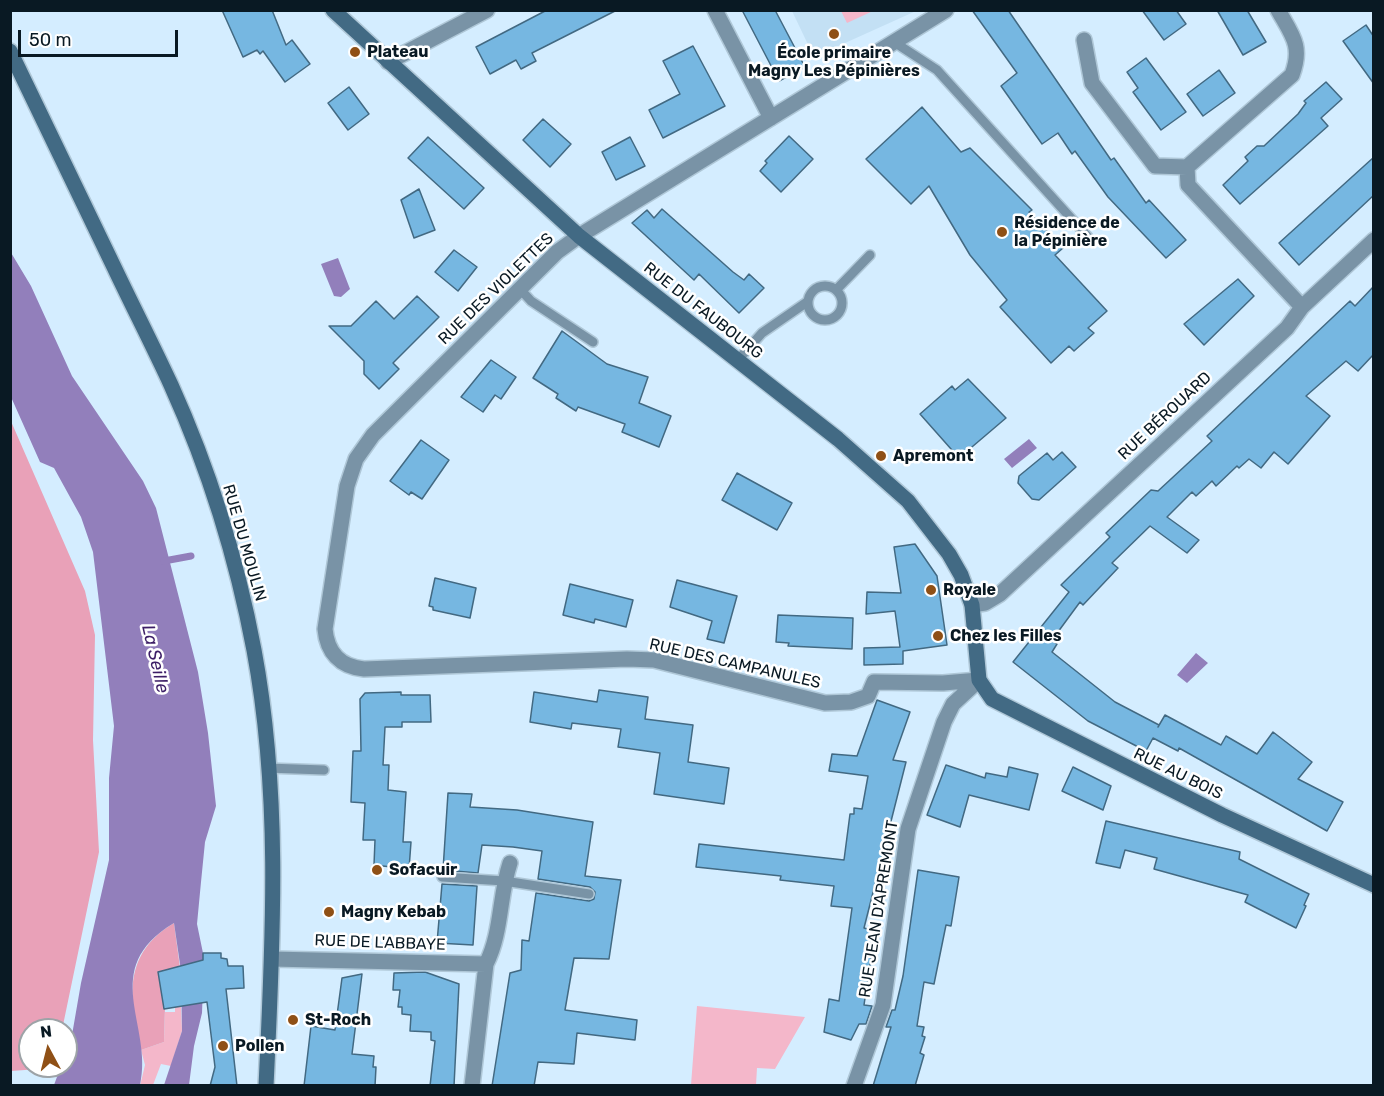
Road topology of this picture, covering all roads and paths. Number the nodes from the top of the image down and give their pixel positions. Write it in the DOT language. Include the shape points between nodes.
graph roads {
  1 [pos="333,10"];
  2 [pos="487,10"];
  3 [pos="715,10"];
  4 [pos="946,10"];
  5 [pos="1278,10"];
  6 [pos="1084,40"];
  7 [pos="894,42"];
  8 [pos="10,51"];
  9 [pos="388,62"];
  10 [pos="771,118"];
  11 [pos="1186,167"];
  12 [pos="579,236"];
  13 [pos="1088,237"];
  14 [pos="1374,240"];
  15 [pos="870,255"];
  16 [pos="520,289"];
  17 [pos="836,290"];
  18 [pos="807,302"];
  19 [pos="1302,308"];
  20 [pos="593,342"];
  21 [pos="737,361"];
  22 [pos="972,605"];
  23 [pos="333,654"];
  24 [pos="979,680"];
  25 [pos="267,768"];
  26 [pos="324,770"];
  27 [pos="510,863"];
  28 [pos="442,877"];
  29 [pos="504,881"];
  30 [pos="1374,885"];
  31 [pos="589,894"];
  32 [pos="272,959"];
  33 [pos="486,964"];
  34 [pos="266,1086"];
  35 [pos="472,1086"];
  36 [pos="854,1086"];
  1 -- 9 [label="main road, RUE DU FAUBOURG"];
  2 -- 9 [label="street"];
  3 -- 10 [label="street"];
  4 -- 7 [label="street, RUE DES VIOLETTES"];
  5 -- 11 [label="street" via="1297,46 1298,60 1292,75"];
  6 -- 11 [label="street" via="1092,83 1155,166"];
  7 -- 10 [label="street, RUE DES VIOLETTES"];
  7 -- 13 [label="lane" via="937,70"];
  8 -- 25 [label="main road, RUE DU MOULIN" via="171,387 200,460 226,534 254,650"];
  9 -- 12 [label="main road, RUE DU FAUBOURG"];
  10 -- 12 [label="street, RUE DES VIOLETTES"];
  11 -- 19 [label="street" via="1188,185"];
  12 -- 16 [label="street, RUE DES VIOLETTES"];
  12 -- 21 [label="main road, RUE DU FAUBOURG"];
  14 -- 19 [label="street, RUE BÉROUARD"];
  15 -- 17 [label="lane"];
  16 -- 20 [label="lane" via="531,301"];
  16 -- 23 [label="street, RUE DES VIOLETTES" via="373,435 357,459 347,486 325,629"];
  17 -- 18 [label="lane" via="821,286 811,291"];
  17 -- 18 [label="lane" via="842,306 831,319 814,317"];
  18 -- 21 [label="lane" via="762,333"];
  19 -- 22 [label="street, RUE BÉROUARD" via="1287,328 1000,594"];
  21 -- 22 [label="main road, RUE DU FAUBOURG" via="838,439 908,501 949,554"];
  22 -- 24 [label="main road, RUE DU FAUBOURG"];
  23 -- 24 [label="street, RUE DES CAMPANULES" via="347,665 364,669 654,660 825,703 851,702 868,696 874,682"];
  24 -- 30 [label="main road, RUE AU BOIS" via="992,699 1006,708"];
  24 -- 36 [label="street, RUE JEAN D'APREMONT" via="953,704 944,722 908,830 883,1005"];
  25 -- 26 [label="lane"];
  25 -- 32 [label="main road, RUE DU MOULIN" via="274,856"];
  27 -- 29 [label="street"];
  28 -- 29 [label="lane"];
  29 -- 31 [label="lane"];
  29 -- 33 [label="street" via="494,949"];
  32 -- 33 [label="street, RUE DE L'ABBAYE"];
  32 -- 34 [label="main road, RUE DU MOULIN"];
  33 -- 35 [label="street"];
}
